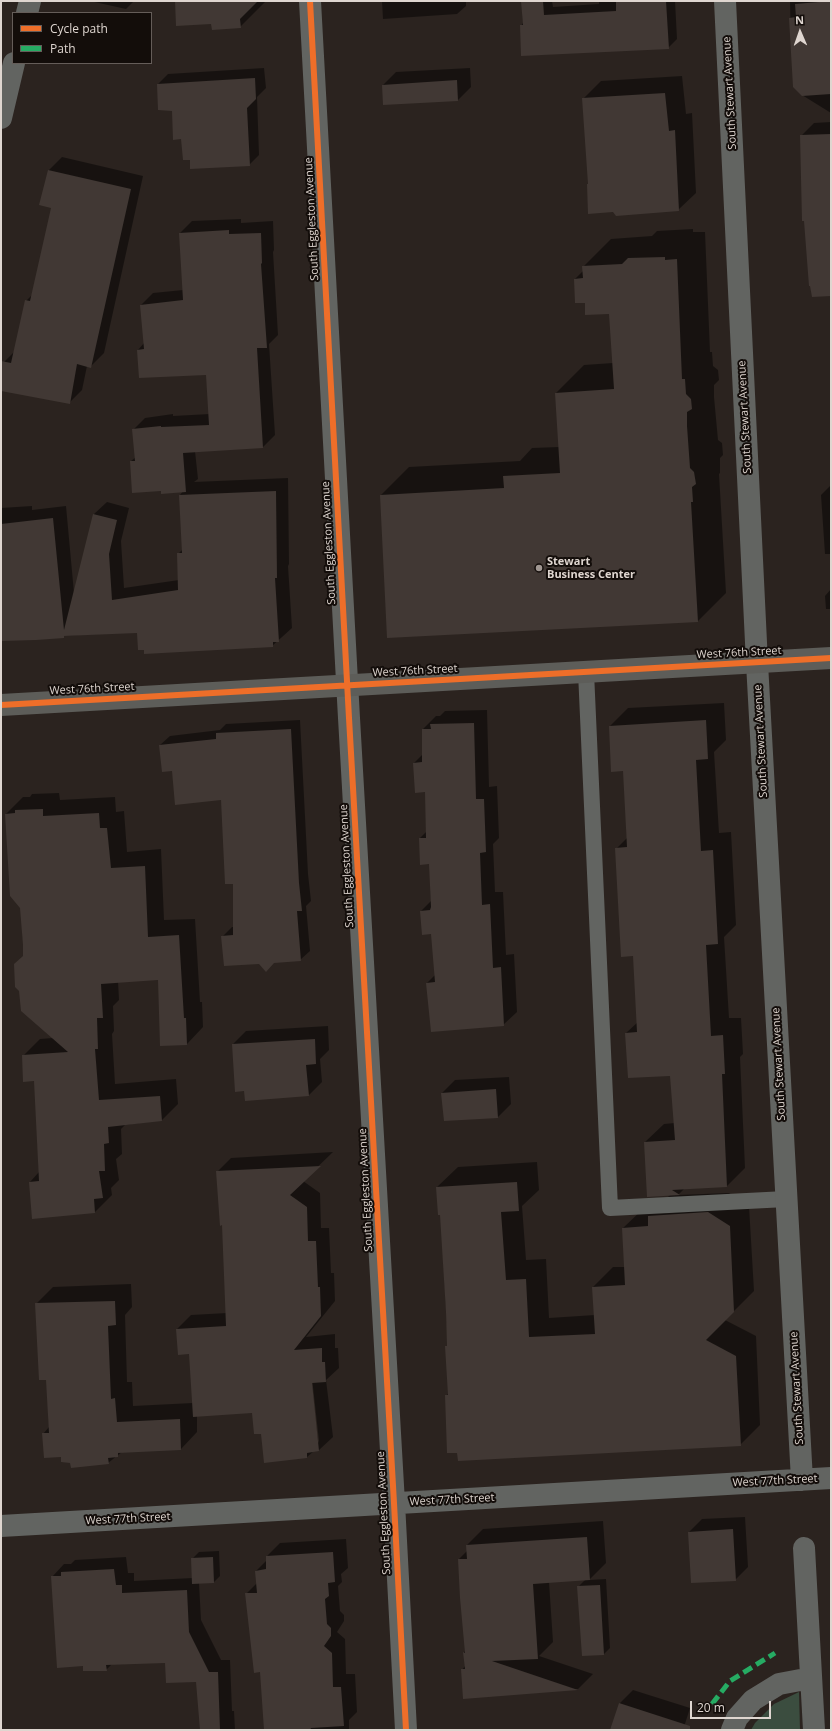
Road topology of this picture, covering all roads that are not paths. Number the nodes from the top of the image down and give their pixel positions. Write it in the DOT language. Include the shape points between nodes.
graph roads {
  1 [pos="30,1"];
  2 [pos="310,1"];
  3 [pos="725,1"];
  4 [pos="27,12"];
  5 [pos="14,64"];
  6 [pos="1,118"];
  7 [pos="831,658"];
  8 [pos="757,662"];
  9 [pos="586,672"];
  10 [pos="347,685"];
  11 [pos="1,704"];
  12 [pos="786,1199"];
  13 [pos="831,1478"];
  14 [pos="802,1480"];
  15 [pos="394,1503"];
  16 [pos="1,1526"];
  17 [pos="804,1548"];
  18 [pos="811,1678"];
  19 [pos="406,1730"];
  20 [pos="732,1730"];
  21 [pos="814,1730"];
  1 -- 4 [label="street"];
  2 -- 10 [label="street, South Eggleston Avenue"];
  3 -- 8 [label="street, South Stewart Avenue"];
  5 -- 6 [label="street"];
  7 -- 8 [label="street, West 76th Street"];
  8 -- 9 [label="street, West 76th Street"];
  8 -- 12 [label="street, South Stewart Avenue"];
  9 -- 10 [label="street, West 76th Street"];
  9 -- 12 [label="lane" via="610,1208"];
  10 -- 11 [label="street, West 76th Street"];
  10 -- 15 [label="street, South Eggleston Avenue"];
  12 -- 14 [label="street, South Stewart Avenue"];
  13 -- 14 [label="street, West 77th Street"];
  14 -- 15 [label="street, West 77th Street"];
  15 -- 16 [label="street, West 77th Street"];
  15 -- 19 [label="street, South Eggleston Avenue"];
  17 -- 18 [label="street"];
  18 -- 20 [label="street" via="779,1684 753,1700 737,1718"];
  18 -- 21 [label="street"];
}
